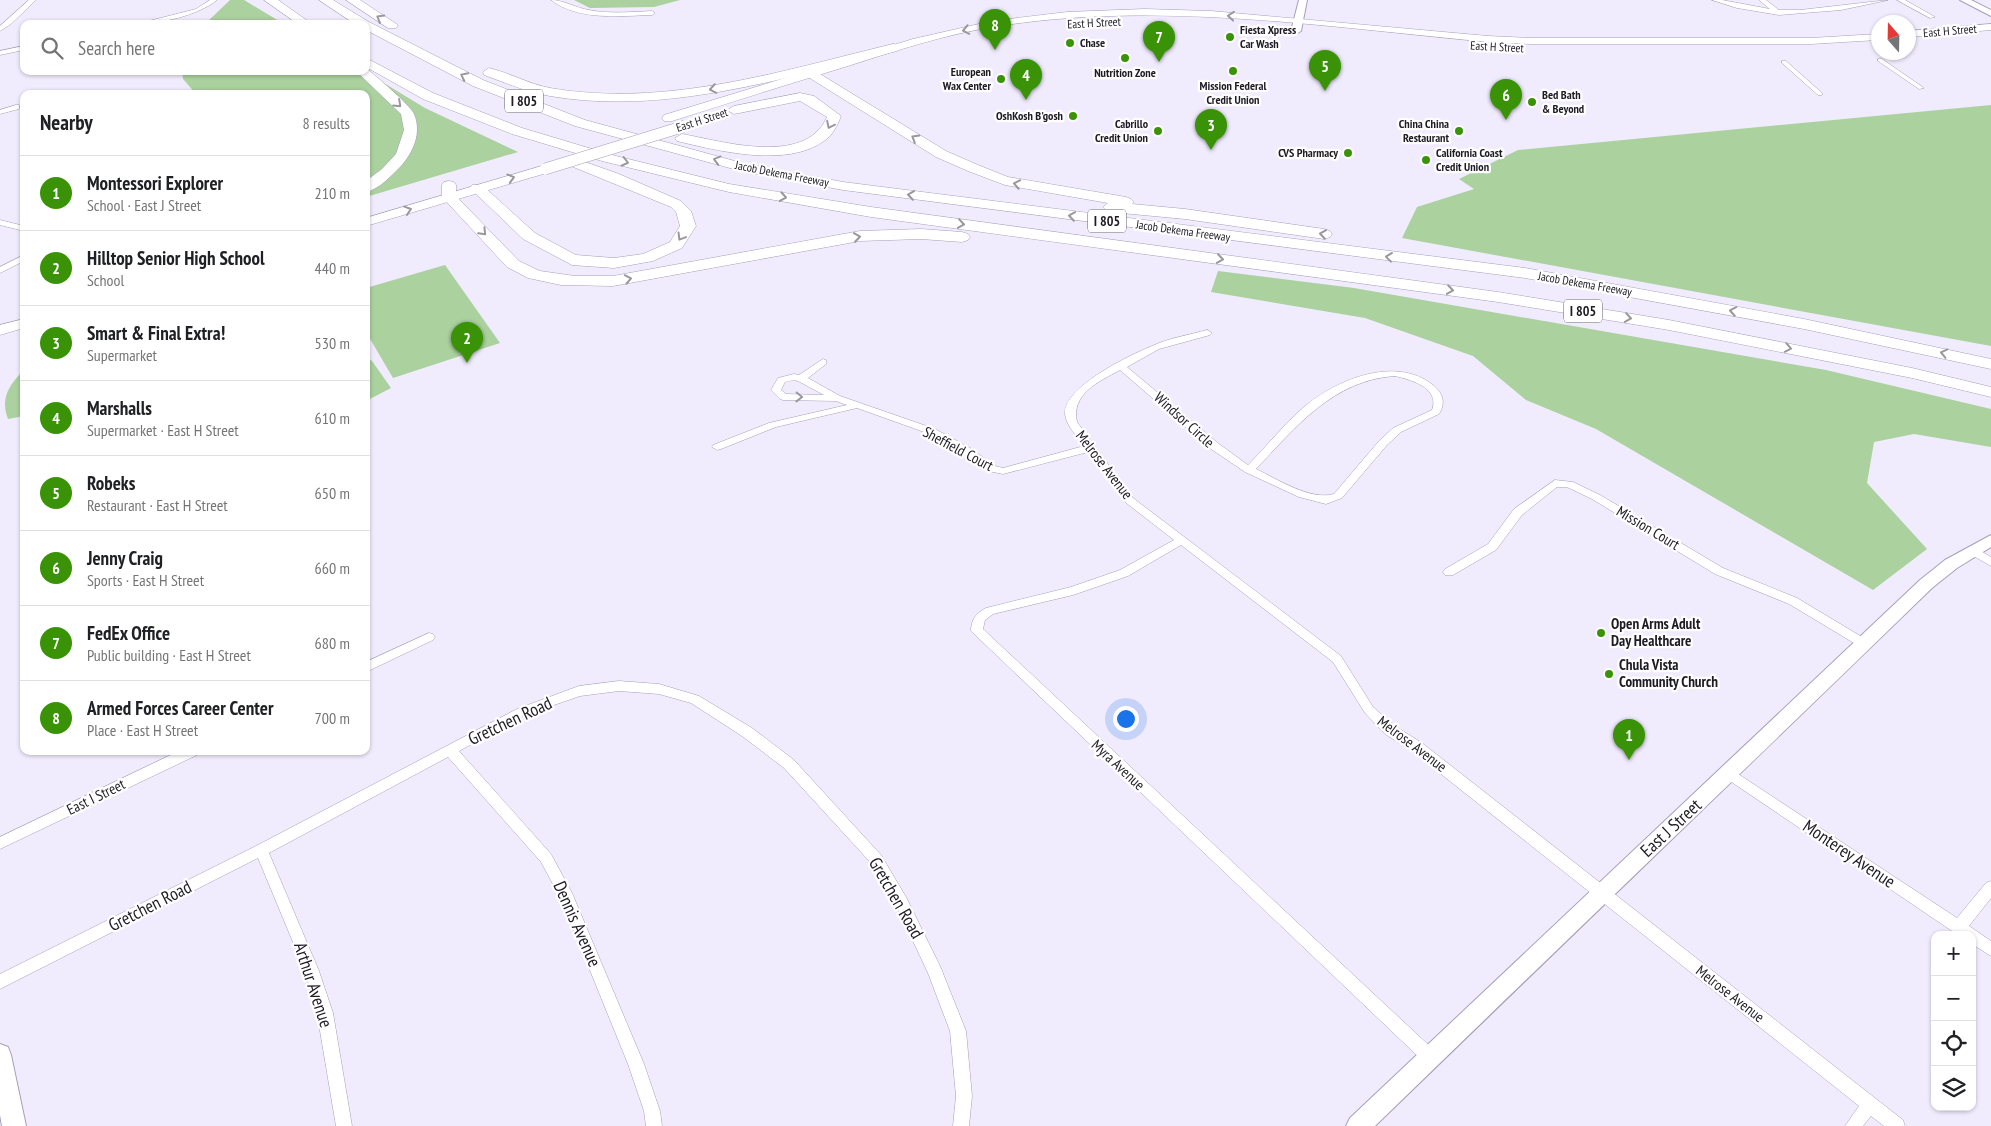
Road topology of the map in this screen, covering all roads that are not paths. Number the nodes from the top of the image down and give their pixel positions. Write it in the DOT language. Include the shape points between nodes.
graph roads {
  1 [pos="33,0"];
  2 [pos="214,0"];
  3 [pos="270,0"];
  4 [pos="325,0"];
  5 [pos="352,0"];
  6 [pos="554,0"];
  7 [pos="1303,0"];
  8 [pos="1715,0"];
  9 [pos="1762,0"];
  10 [pos="1885,0"];
  11 [pos="1900,0"];
  12 [pos="1964,0"];
  13 [pos="1779,12"];
  14 [pos="652,13"];
  15 [pos="1991,13"];
  16 [pos="1932,17"];
  17 [pos="157,20"];
  18 [pos="300,20"];
  19 [pos="358,20"];
  20 [pos="1296,26"];
  21 [pos="370,27"];
  22 [pos="1991,27"];
  23 [pos="0,29"];
  24 [pos="1916,33"];
  25 [pos="1991,36"];
  26 [pos="1871,37"];
  27 [pos="1916,42"];
  28 [pos="1871,46"];
  29 [pos="893,48"];
  30 [pos="20,49"];
  31 [pos="0,53"];
  32 [pos="453,58"];
  33 [pos="1880,60"];
  34 [pos="1784,62"];
  35 [pos="370,64"];
  36 [pos="366,75"];
  37 [pos="819,77"];
  38 [pos="1921,88"];
  39 [pos="1820,94"];
  40 [pos="16,107"];
  41 [pos="734,110"];
  42 [pos="0,112"];
  43 [pos="495,122"];
  44 [pos="685,126"];
  45 [pos="665,135"];
  46 [pos="542,164"];
  47 [pos="370,185"];
  48 [pos="477,188"];
  49 [pos="449,191"];
  50 [pos="370,211"];
  51 [pos="1185,214"];
  52 [pos="370,221"];
  53 [pos="0,222"];
  54 [pos="20,228"];
  55 [pos="1171,253"];
  56 [pos="20,259"];
  57 [pos="0,270"];
  58 [pos="1525,273"];
  59 [pos="20,324"];
  60 [pos="0,330"];
  61 [pos="1207,333"];
  62 [pos="824,362"];
  63 [pos="1991,364"];
  64 [pos="1120,366"];
  65 [pos="801,378"];
  66 [pos="1991,392"];
  67 [pos="837,398"];
  68 [pos="858,405"];
  69 [pos="717,447"];
  70 [pos="1090,448"];
  71 [pos="1249,470"];
  72 [pos="1182,540"];
  73 [pos="1991,540"];
  74 [pos="1972,550"];
  75 [pos="1991,562"];
  76 [pos="1449,572"];
  77 [pos="429,637"];
  78 [pos="1863,643"];
  79 [pos="370,665"];
  80 [pos="450,750"];
  81 [pos="184,755"];
  82 [pos="1729,774"];
  83 [pos="0,844"];
  84 [pos="261,850"];
  85 [pos="1991,886"];
  86 [pos="1601,892"];
  87 [pos="1964,931"];
  88 [pos="1968,931"];
  89 [pos="1976,939"];
  90 [pos="1991,949"];
  91 [pos="0,982"];
  92 [pos="0,1055"];
  93 [pos="1430,1057"];
  94 [pos="1870,1105"];
  95 [pos="14,1126"];
  96 [pos="344,1126"];
  97 [pos="654,1126"];
  98 [pos="961,1126"];
  99 [pos="1358,1126"];
  100 [pos="1853,1126"];
  101 [pos="1897,1126"];
  1 -- 23 [label="street"];
  2 -- 17 [label="street" via="198,10"];
  3 -- 18 [label="highway"];
  4 -- 19 [label="highway, Jacob Dekema Freeway / I 805"];
  32 -- 5 [label="highway, one-way"];
  6 -- 14 [label="street" via="586,12"];
  7 -- 20 [label="street"];
  8 -- 13 [label="street" via="1744,8"];
  9 -- 13 [label="street"];
  10 -- 13 [label="street" via="1848,9"];
  11 -- 16 [label="street"];
  12 -- 15 [label="street"];
  20 -- 26 [label="main road, East H Street" via="1516,40"];
  20 -- 28 [label="main road, East H Street" via="1482,47"];
  20 -- 29 [label="main road, East H Street, one-way" via="1173,12 1110,12 983,26"];
  20 -- 37 [label="main road, East H Street" via="1172,21 1050,25 961,40"];
  58 -- 21 [label="highway, Jacob Dekema Freeway / I 805, one-way" via="852,187 741,167 580,123 478,83"];
  22 -- 24 [label="main road, East H Street"];
  25 -- 27 [label="main road, East H Street"];
  29 -- 32 [label="highway, one-way" via="670,97 615,98 550,92"];
  29 -- 37 [label="main road, East H Street"];
  30 -- 31 [label="street"];
  32 -- 45 [label="highway" via="492,78 562,106"];
  33 -- 38 [label="street"];
  34 -- 39 [label="street"];
  35 -- 43 [label="highway, Jacob Dekema Freeway / I 805" via="428,96"];
  36 -- 47 [label="highway, one-way" via="408,113 411,130 403,155"];
  37 -- 41 [label="main road, East H Street"];
  37 -- 46 [label="main road, East H Street" via="668,118"];
  51 -- 37 [label="highway, one-way" via="1005,181 941,154"];
  40 -- 42 [label="street"];
  41 -- 44 [label="main road, East H Street"];
  41 -- 45 [label="highway, one-way" via="800,97 815,102 834,116 823,137 788,149 739,150"];
  43 -- 48 [label="highway, one-way" via="509,138 676,204 683,211 688,226 676,245 647,258 614,263 572,260 529,236"];
  43 -- 55 [label="highway, Jacob Dekema Freeway / I 805, one-way" via="570,148 729,188 871,212"];
  44 -- 46 [label="main road, East H Street, bridge"];
  45 -- 51 [label="highway" via="780,162 890,180"];
  48 -- 46 [label="main road, East H Street, one-way"];
  46 -- 49 [label="main road, East H Street"];
  48 -- 49 [label="main road, East H Street"];
  49 -- 50 [label="main road, East H Street"];
  52 -- 49 [label="main road, East H Street, one-way"];
  49 -- 55 [label="highway, one-way" via="514,265 542,276 578,282 613,282 860,236 921,234"];
  58 -- 51 [label="highway, one-way" via="1483,259"];
  53 -- 54 [label="street"];
  55 -- 66 [label="highway, Jacob Dekema Freeway / I 805, one-way" via="1498,297 1668,325 1912,373"];
  56 -- 57 [label="street"];
  63 -- 58 [label="highway, Jacob Dekema Freeway / I 805, one-way" via="1804,324"];
  59 -- 60 [label="main road"];
  61 -- 64 [label="street, Melrose Avenue" via="1156,347"];
  62 -- 65 [label="street, Sheffield Court"];
  64 -- 70 [label="street, Melrose Avenue" via="1081,390 1070,406 1072,422"];
  64 -- 71 [label="street, Windsor Circle" via="1191,428"];
  65 -- 67 [label="street, Sheffield Court"];
  65 -- 67 [label="street, Sheffield Court, one-way" via="782,380 776,390 783,397"];
  67 -- 68 [label="street, Sheffield Court"];
  68 -- 69 [label="street" via="773,425"];
  68 -- 70 [label="street, Sheffield Court" via="931,431 992,469 1003,471"];
  70 -- 72 [label="street, Melrose Avenue" via="1129,500"];
  71 -- 71 [label="street, Windsor Circle" via="1308,409 1341,388 1368,377 1388,373 1410,376 1429,386 1439,399 1436,412 1397,430 1338,496 1326,500 1304,495"];
  72 -- 86 [label="street, Melrose Avenue" via="1337,659 1379,721 1417,747"];
  72 -- 93 [label="street, Myra Avenue" via="1124,573 1073,591 990,611 980,616 977,631"];
  73 -- 74 [label="street, East J Street"];
  74 -- 75 [label="street"];
  74 -- 78 [label="street, East J Street" via="1941,570"];
  76 -- 78 [label="street, Mission Court" via="1492,547 1518,512 1555,483 1569,484 1719,571 1793,601"];
  77 -- 79 [label="street"];
  78 -- 82 [label="street, East J Street"];
  80 -- 84 [label="street, Gretchen Road"];
  80 -- 97 [label="street, Dennis Avenue" via="546,858 570,904 636,1064"];
  80 -- 98 [label="street, Gretchen Road" via="520,712 579,691 619,686 659,689 695,699 755,738 789,764 856,836 876,859 901,901 936,971 958,1031 964,1096"];
  81 -- 83 [label="street, East I Street"];
  82 -- 86 [label="street, East J Street"];
  82 -- 87 [label="street, Monterey Avenue"];
  84 -- 91 [label="street, Gretchen Road"];
  84 -- 96 [label="street, Arthur Avenue" via="312,971 325,1013"];
  85 -- 88 [label="street"];
  86 -- 93 [label="street, East J Street"];
  86 -- 94 [label="street, Melrose Avenue"];
  89 -- 90 [label="street, Monterey Avenue"];
  92 -- 95 [label="street"];
  93 -- 99 [label="street, East J Street"];
  94 -- 100 [label="street"];
  94 -- 101 [label="street, Melrose Avenue"];
}
